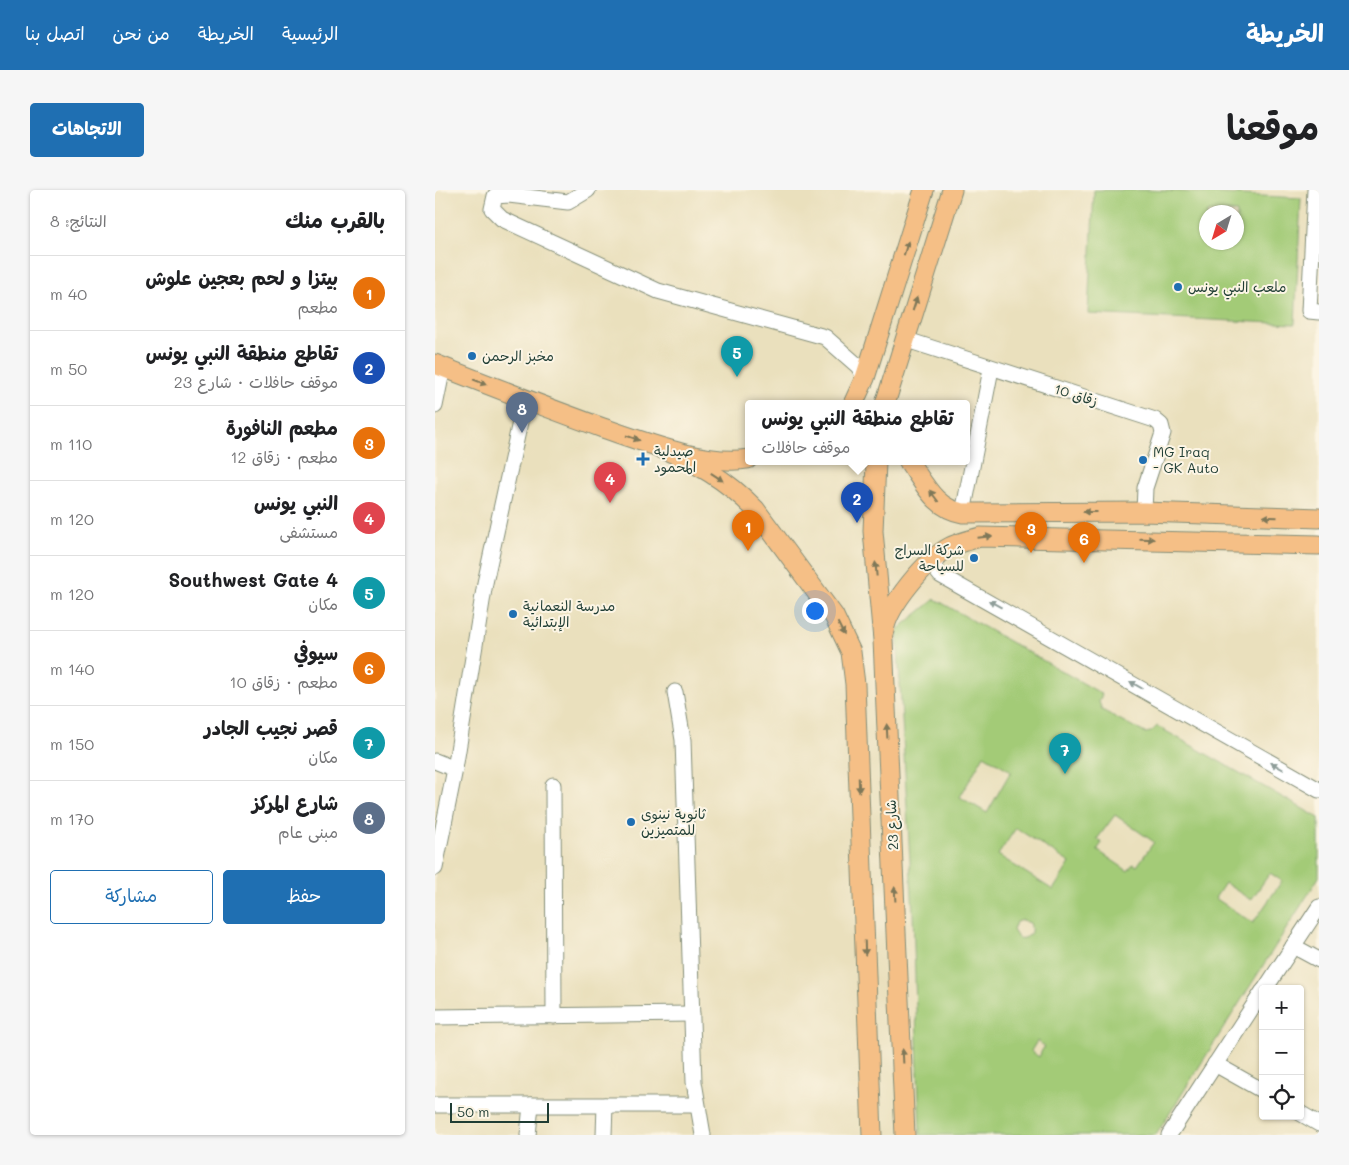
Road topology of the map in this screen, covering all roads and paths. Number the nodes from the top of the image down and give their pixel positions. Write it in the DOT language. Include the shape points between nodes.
graph roads {
  1 [pos="588,190"];
  2 [pos="924,190"];
  3 [pos="952,190"];
  4 [pos="1315,190"];
  5 [pos="1314,311"];
  6 [pos="904,339"];
  7 [pos="439,366"];
  8 [pos="991,368"];
  9 [pos="865,378"];
  10 [pos="525,399"];
  11 [pos="855,400"];
  12 [pos="886,400"];
  13 [pos="435,406"];
  14 [pos="658,447"];
  15 [pos="745,459"];
  16 [pos="876,465"];
  17 [pos="911,465"];
  18 [pos="1144,512"];
  19 [pos="963,513"];
  20 [pos="1319,518"];
  21 [pos="1319,545"];
  22 [pos="940,555"];
  23 [pos="883,640"];
  24 [pos="675,692"];
  25 [pos="435,761"];
  26 [pos="455,769"];
  27 [pos="553,784"];
  28 [pos="1319,790"];
  29 [pos="436,858"];
  30 [pos="1319,907"];
  31 [pos="1293,946"];
  32 [pos="1319,960"];
  33 [pos="1267,985"];
  34 [pos="1259,998"];
  35 [pos="692,1014"];
  36 [pos="554,1016"];
  37 [pos="435,1017"];
  38 [pos="1215,1064"];
  39 [pos="1259,1089"];
  40 [pos="871,1099"];
  41 [pos="435,1105"];
  42 [pos="531,1105"];
  43 [pos="605,1105"];
  44 [pos="696,1105"];
  45 [pos="905,1105"];
  46 [pos="1304,1115"];
  47 [pos="1319,1124"];
  48 [pos="529,1135"];
  49 [pos="604,1135"];
  50 [pos="703,1135"];
  51 [pos="868,1135"];
  52 [pos="872,1135"];
  53 [pos="905,1135"];
  54 [pos="909,1135"];
  55 [pos="1169,1135"];
  1 -- 9 [label="street" via="569,202 495,196 492,209 502,219 658,291 825,337 858,366"];
  9 -- 2 [label="main road, one-way"];
  6 -- 3 [label="main road, one-way"];
  4 -- 5 [label="street"];
  6 -- 8 [label="street, زقاق 10"];
  6 -- 12 [label="main road"];
  7 -- 10 [label="main road, one-way"];
  7 -- 13 [label="street"];
  8 -- 18 [label="street, زقاق 10" via="1155,420 1161,425 1162,441 1145,488"];
  8 -- 19 [label="street"];
  9 -- 11 [label="main road"];
  10 -- 14 [label="main road, one-way"];
  10 -- 26 [label="street" via="485,583"];
  14 -- 15 [label="main road" via="682,453"];
  14 -- 40 [label="main road, one-way" via="698,465 740,494 769,525 834,616 851,652 855,684"];
  23 -- 16 [label="main road, شارع 23, one-way" via="872,512"];
  19 -- 17 [label="main road, one-way" via="939,503"];
  18 -- 19 [label="main road, one-way"];
  20 -- 18 [label="main road, one-way"];
  22 -- 21 [label="main road, one-way" via="962,542 998,536"];
  22 -- 23 [label="main road" via="893,606"];
  28 -- 22 [label="street, one-way" via="941,575 934,567"];
  45 -- 23 [label="main road, شارع 23, one-way"];
  24 -- 35 [label="street" via="683,740"];
  25 -- 26 [label="street"];
  26 -- 29 [label="street"];
  27 -- 36 [label="street"];
  30 -- 31 [label="street"];
  31 -- 32 [label="street"];
  31 -- 33 [label="street"];
  34 -- 38 [label="street"];
  35 -- 36 [label="street"];
  35 -- 44 [label="street"];
  36 -- 37 [label="street"];
  38 -- 39 [label="street"];
  38 -- 55 [label="street"];
  40 -- 51 [label="main road"];
  40 -- 52 [label="main road"];
  41 -- 42 [label="street"];
  42 -- 43 [label="street"];
  42 -- 48 [label="street"];
  43 -- 44 [label="street"];
  43 -- 49 [label="street"];
  44 -- 50 [label="street"];
  45 -- 53 [label="main road"];
  45 -- 54 [label="main road"];
  46 -- 47 [label="street"];
}
